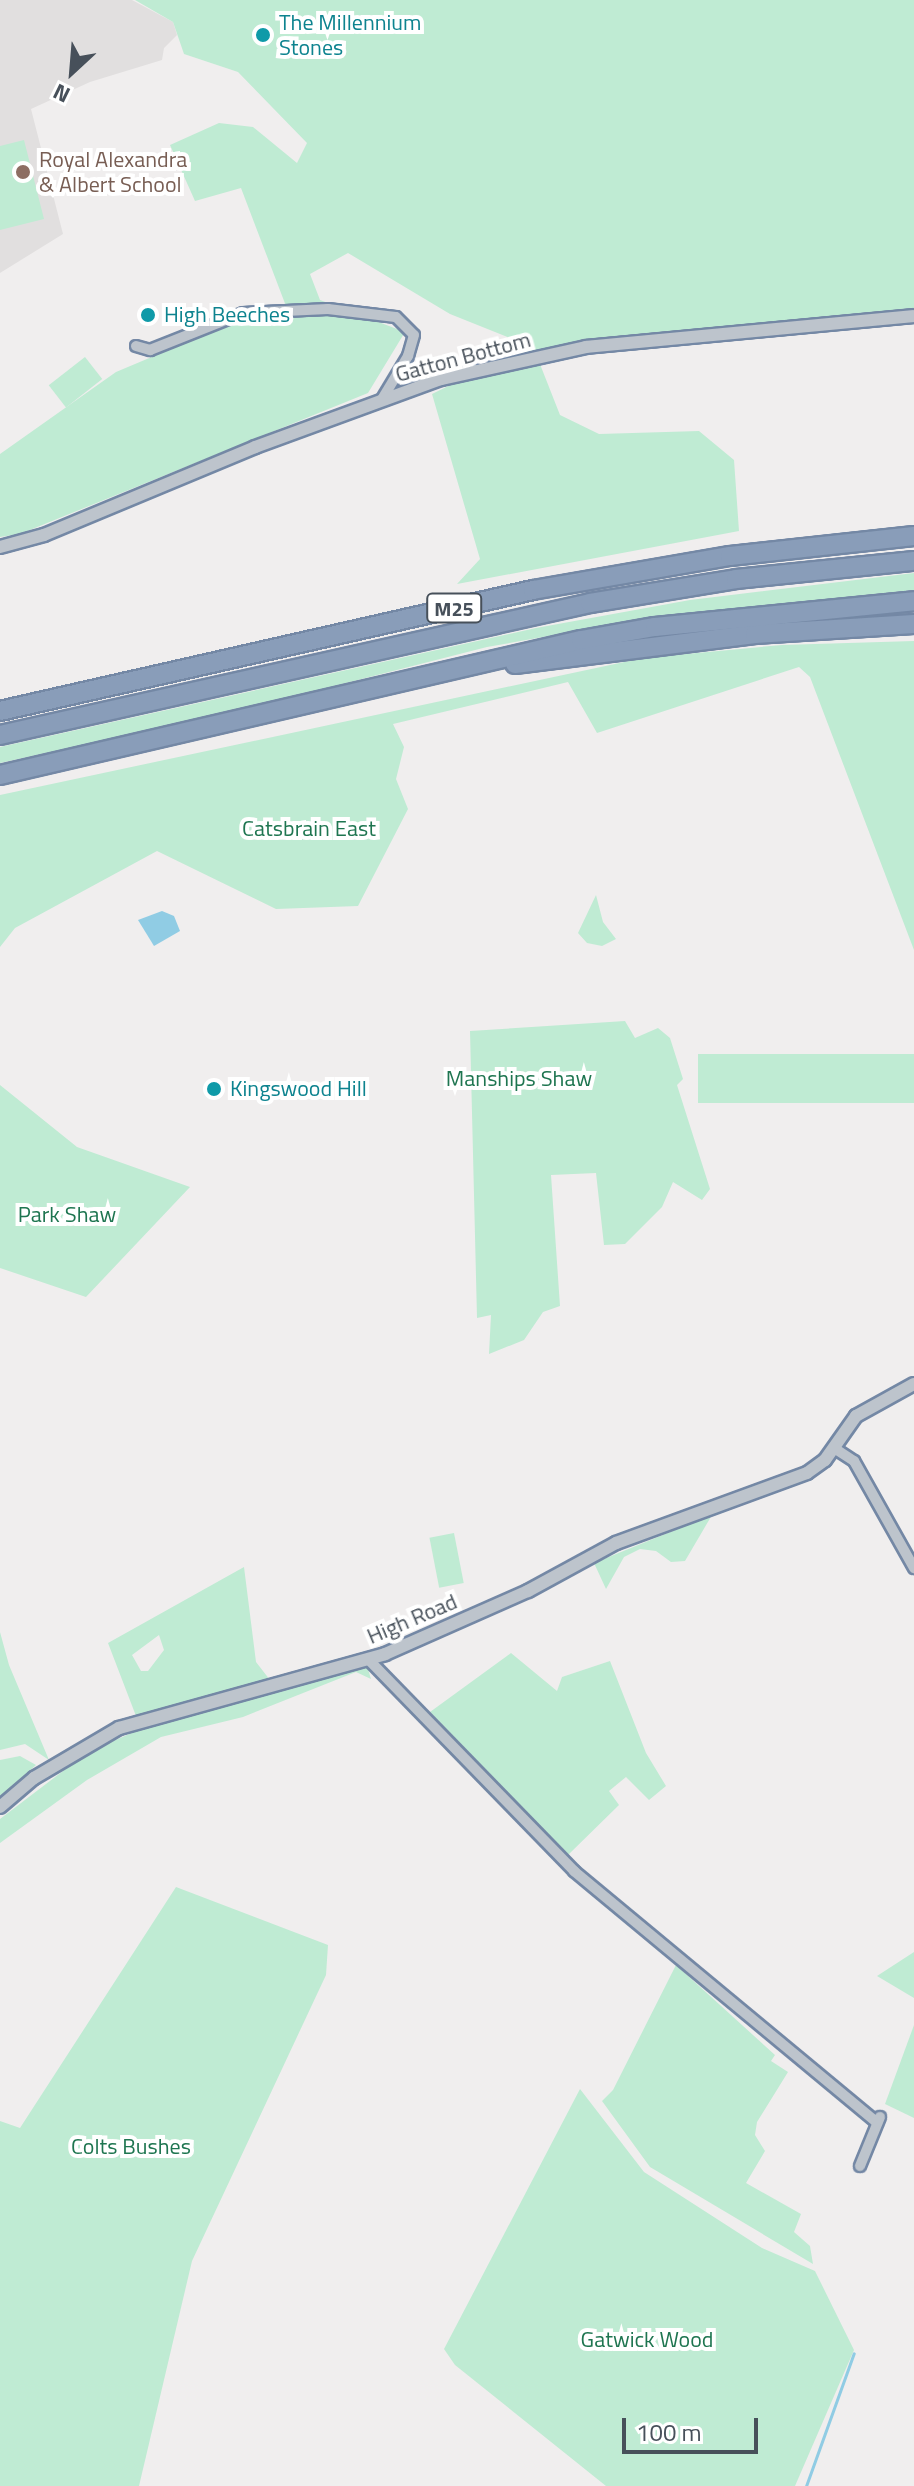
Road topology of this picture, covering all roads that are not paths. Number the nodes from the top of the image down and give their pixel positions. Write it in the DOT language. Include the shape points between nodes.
graph roads {
  1 [pos="914,316"];
  2 [pos="136,346"];
  3 [pos="381,401"];
  4 [pos="914,536"];
  5 [pos="0,547"];
  6 [pos="914,561"];
  7 [pos="914,601"];
  8 [pos="914,624"];
  9 [pos="416,675"];
  10 [pos="0,711"];
  11 [pos="0,735"];
  12 [pos="0,775"];
  13 [pos="914,1384"];
  14 [pos="834,1448"];
  15 [pos="914,1568"];
  16 [pos="368,1659"];
  17 [pos="0,1807"];
  18 [pos="860,2166"];
  1 -- 3 [label="street, Gatton Bottom" via="586,347 441,379"];
  2 -- 3 [label="street" via="150,350 243,313 328,309 396,317 414,335 408,356"];
  3 -- 5 [label="street, Gatton Bottom" via="44,535"];
  4 -- 10 [label="highway, M25" via="730,556 533,590"];
  6 -- 11 [label="highway, M25" via="736,579 590,603"];
  7 -- 9 [label="highway" via="655,627"];
  8 -- 9 [label="highway" via="755,634"];
  9 -- 12 [label="highway" via="187,735"];
  13 -- 14 [label="street, High Road" via="856,1416"];
  14 -- 15 [label="street" via="854,1461"];
  14 -- 16 [label="street, High Road" via="807,1473 627,1538 528,1591"];
  16 -- 17 [label="street, High Road" via="119,1728 34,1778"];
  16 -- 18 [label="street" via="574,1871 774,2043 878,2120"];
}
